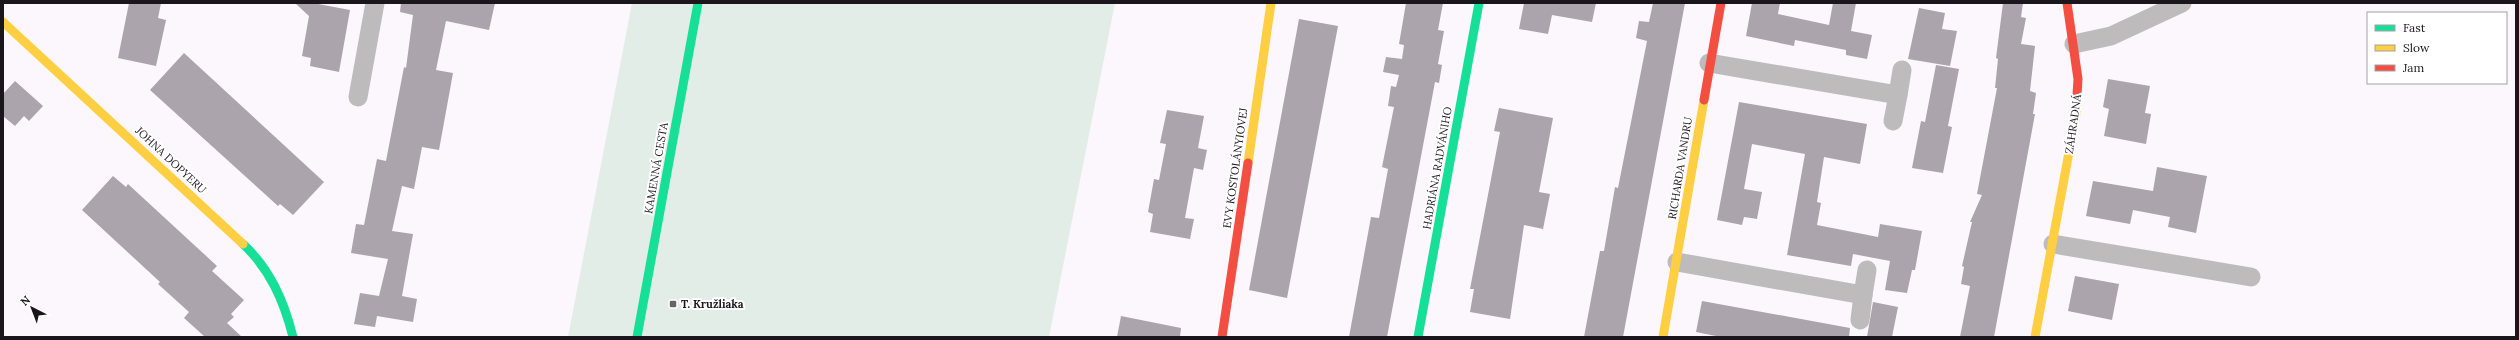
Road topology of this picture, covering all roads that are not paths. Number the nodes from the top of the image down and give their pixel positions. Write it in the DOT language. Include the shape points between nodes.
graph roads {
  1 [pos="375,3"];
  2 [pos="698,3"];
  3 [pos="1271,3"];
  4 [pos="1479,3"];
  5 [pos="1720,3"];
  6 [pos="2067,3"];
  7 [pos="2182,3"];
  8 [pos="3,22"];
  9 [pos="2074,44"];
  10 [pos="1709,63"];
  11 [pos="1902,70"];
  12 [pos="1898,95"];
  13 [pos="358,97"];
  14 [pos="1893,121"];
  15 [pos="2053,244"];
  16 [pos="1677,262"];
  17 [pos="1867,270"];
  18 [pos="2251,277"];
  19 [pos="1863,295"];
  20 [pos="1860,320"];
  21 [pos="293,337"];
  22 [pos="637,337"];
  23 [pos="1222,337"];
  24 [pos="1418,337"];
  25 [pos="1663,337"];
  26 [pos="2035,337"];
  1 -- 13 [label="street"];
  2 -- 22 [label="street, KAMENNÁ CESTA"];
  3 -- 23 [label="street, EVY KOSTOLÁNYIOVEJ"];
  4 -- 24 [label="street, HADRIÁNA RADVÁNIHO"];
  5 -- 10 [label="street, RICHARDA VANDRU"];
  6 -- 9 [label="street, ZÁHRADNÁ"];
  7 -- 9 [label="street" via="2111,36"];
  8 -- 21 [label="street, JOHNA DOPYERU" via="255,255 272,279 286,307"];
  9 -- 15 [label="street, ZÁHRADNÁ" via="2078,79 2076,114"];
  10 -- 12 [label="street"];
  10 -- 16 [label="street, RICHARDA VANDRU"];
  11 -- 12 [label="street"];
  12 -- 14 [label="street"];
  15 -- 18 [label="street"];
  15 -- 26 [label="street, ZÁHRADNÁ"];
  16 -- 19 [label="street"];
  16 -- 25 [label="street, RICHARDA VANDRU"];
  17 -- 19 [label="street"];
  19 -- 20 [label="street"];
}
